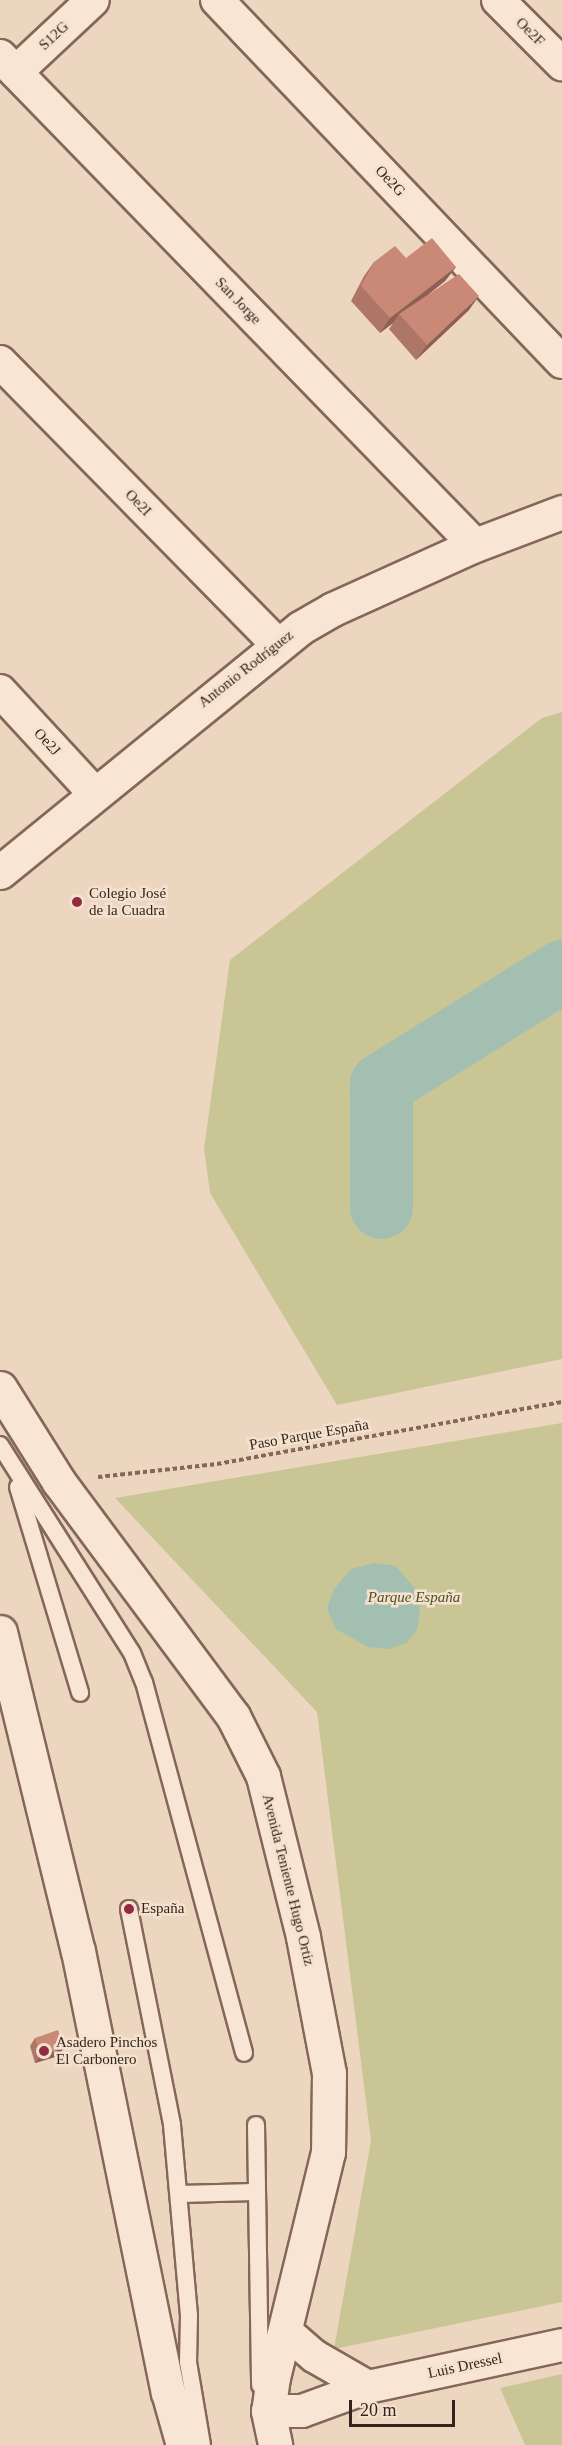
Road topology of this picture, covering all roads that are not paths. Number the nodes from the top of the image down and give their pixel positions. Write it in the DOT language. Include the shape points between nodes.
graph roads {
  1 [pos="93,0"];
  2 [pos="218,0"];
  3 [pos="498,0"];
  4 [pos="8,64"];
  5 [pos="562,64"];
  6 [pos="0,362"];
  7 [pos="562,362"];
  8 [pos="562,512"];
  9 [pos="475,545"];
  10 [pos="276,644"];
  11 [pos="0,691"];
  12 [pos="94,792"];
  13 [pos="0,872"];
  14 [pos="0,1388"];
  15 [pos="0,1445"];
  16 [pos="12,1466"];
  17 [pos="0,1632"];
  18 [pos="80,1693"];
  19 [pos="129,1909"];
  20 [pos="244,2053"];
  21 [pos="255,2125"];
  22 [pos="256,2192"];
  23 [pos="179,2194"];
  24 [pos="286,2332"];
  25 [pos="562,2345"];
  26 [pos="368,2386"];
  27 [pos="268,2411"];
  28 [pos="183,2445"];
  29 [pos="202,2445"];
  30 [pos="261,2445"];
  31 [pos="275,2445"];
  1 -- 4 [label="street, S12G"];
  2 -- 7 [label="street, Oe2G"];
  3 -- 5 [label="street, Oe2F"];
  4 -- 9 [label="street, San Jorge"];
  6 -- 10 [label="street, Oe2I"];
  8 -- 9 [label="main road, Antonio Rodríguez"];
  9 -- 10 [label="main road, Antonio Rodríguez" via="333,609"];
  10 -- 12 [label="main road, Antonio Rodríguez"];
  11 -- 12 [label="street, Oe2J"];
  12 -- 13 [label="main road, Antonio Rodríguez"];
  14 -- 24 [label="main road, Avenida Teniente Hugo Ortiz" via="59,1482 233,1716 262,1776 303,1937 330,2073 328,2152"];
  15 -- 16 [label="lane"];
  16 -- 18 [label="lane"];
  16 -- 20 [label="lane" via="132,1653 144,1682"];
  17 -- 28 [label="main road" via="78,1951 168,2392"];
  19 -- 23 [label="lane" via="172,2125"];
  21 -- 22 [label="lane"];
  22 -- 23 [label="lane"];
  22 -- 30 [label="lane"];
  23 -- 29 [label="lane" via="189,2315 188,2362"];
  24 -- 26 [label="street" via="314,2356"];
  24 -- 27 [label="main road, Avenida Teniente Hugo Ortiz"];
  25 -- 26 [label="street, Luis Dressel"];
  26 -- 27 [label="street, Luis Dressel" via="302,2411"];
  27 -- 31 [label="main road, Avenida Teniente Hugo Ortiz"];
}
